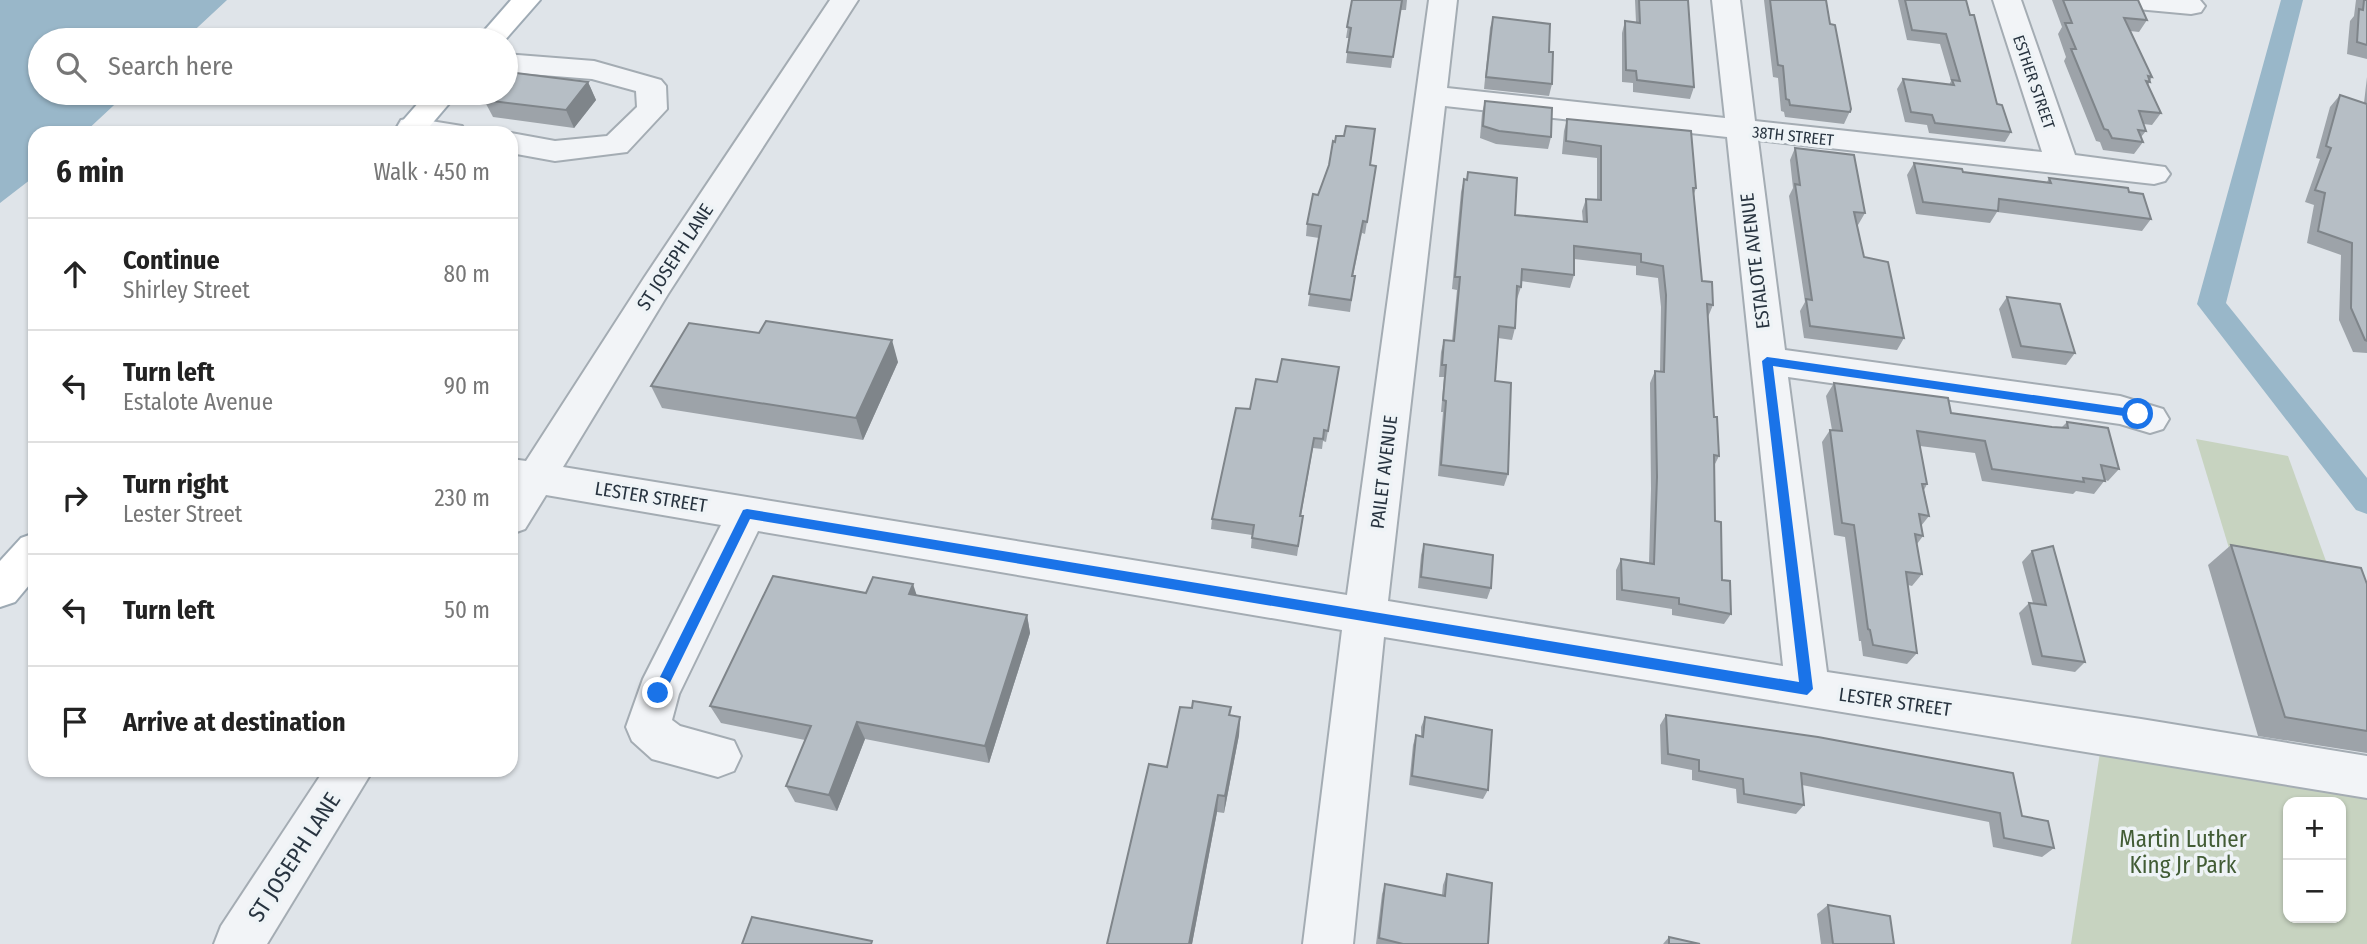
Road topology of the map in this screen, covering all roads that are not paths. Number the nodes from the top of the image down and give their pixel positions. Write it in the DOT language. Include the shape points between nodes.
graph roads {
  1 [pos="526,0"];
  2 [pos="844,0"];
  3 [pos="1443,0"];
  4 [pos="1726,0"];
  5 [pos="2007,0"];
  6 [pos="2126,0"];
  7 [pos="2191,6"];
  8 [pos="501,28"];
  9 [pos="518,64"];
  10 [pos="1432,95"];
  11 [pos="432,105"];
  12 [pos="413,126"];
  13 [pos="1740,130"];
  14 [pos="518,144"];
  15 [pos="2062,164"];
  16 [pos="2154,174"];
  17 [pos="1767,361"];
  18 [pos="2150,419"];
  19 [pos="524,476"];
  20 [pos="518,495"];
  21 [pos="747,513"];
  22 [pos="28,558"];
  23 [pos="0,590"];
  24 [pos="1366,616"];
  25 [pos="1807,689"];
  26 [pos="718,756"];
  27 [pos="346,777"];
  28 [pos="2367,777"];
  29 [pos="239,944"];
  30 [pos="1328,944"];
  1 -- 8 [label="main road"];
  2 -- 19 [label="street, ST JOSEPH LANE" via="656,286"];
  3 -- 10 [label="street, PAILET AVENUE"];
  4 -- 13 [label="street, ESTALOTE AVENUE"];
  5 -- 15 [label="street, ESTHER STREET"];
  6 -- 7 [label="street"];
  9 -- 14 [label="street" via="594,70 651,86 652,109 616,145 555,150"];
  10 -- 13 [label="street, 38TH STREET"];
  10 -- 24 [label="street, PAILET AVENUE"];
  11 -- 12 [label="main road"];
  13 -- 15 [label="street, 38TH STREET"];
  13 -- 17 [label="street, ESTALOTE AVENUE"];
  15 -- 16 [label="street, 38TH STREET"];
  17 -- 18 [label="street"];
  17 -- 25 [label="street, ESTALOTE AVENUE"];
  19 -- 20 [label="street, ST JOSEPH LANE"];
  19 -- 21 [label="street, LESTER STREET"];
  21 -- 24 [label="street, LESTER STREET"];
  21 -- 26 [label="street" via="658,693 648,727 668,744"];
  22 -- 23 [label="main road"];
  24 -- 25 [label="street, LESTER STREET"];
  24 -- 30 [label="street, PAILET AVENUE"];
  25 -- 28 [label="street, LESTER STREET"];
  27 -- 29 [label="street, ST JOSEPH LANE"];
}
